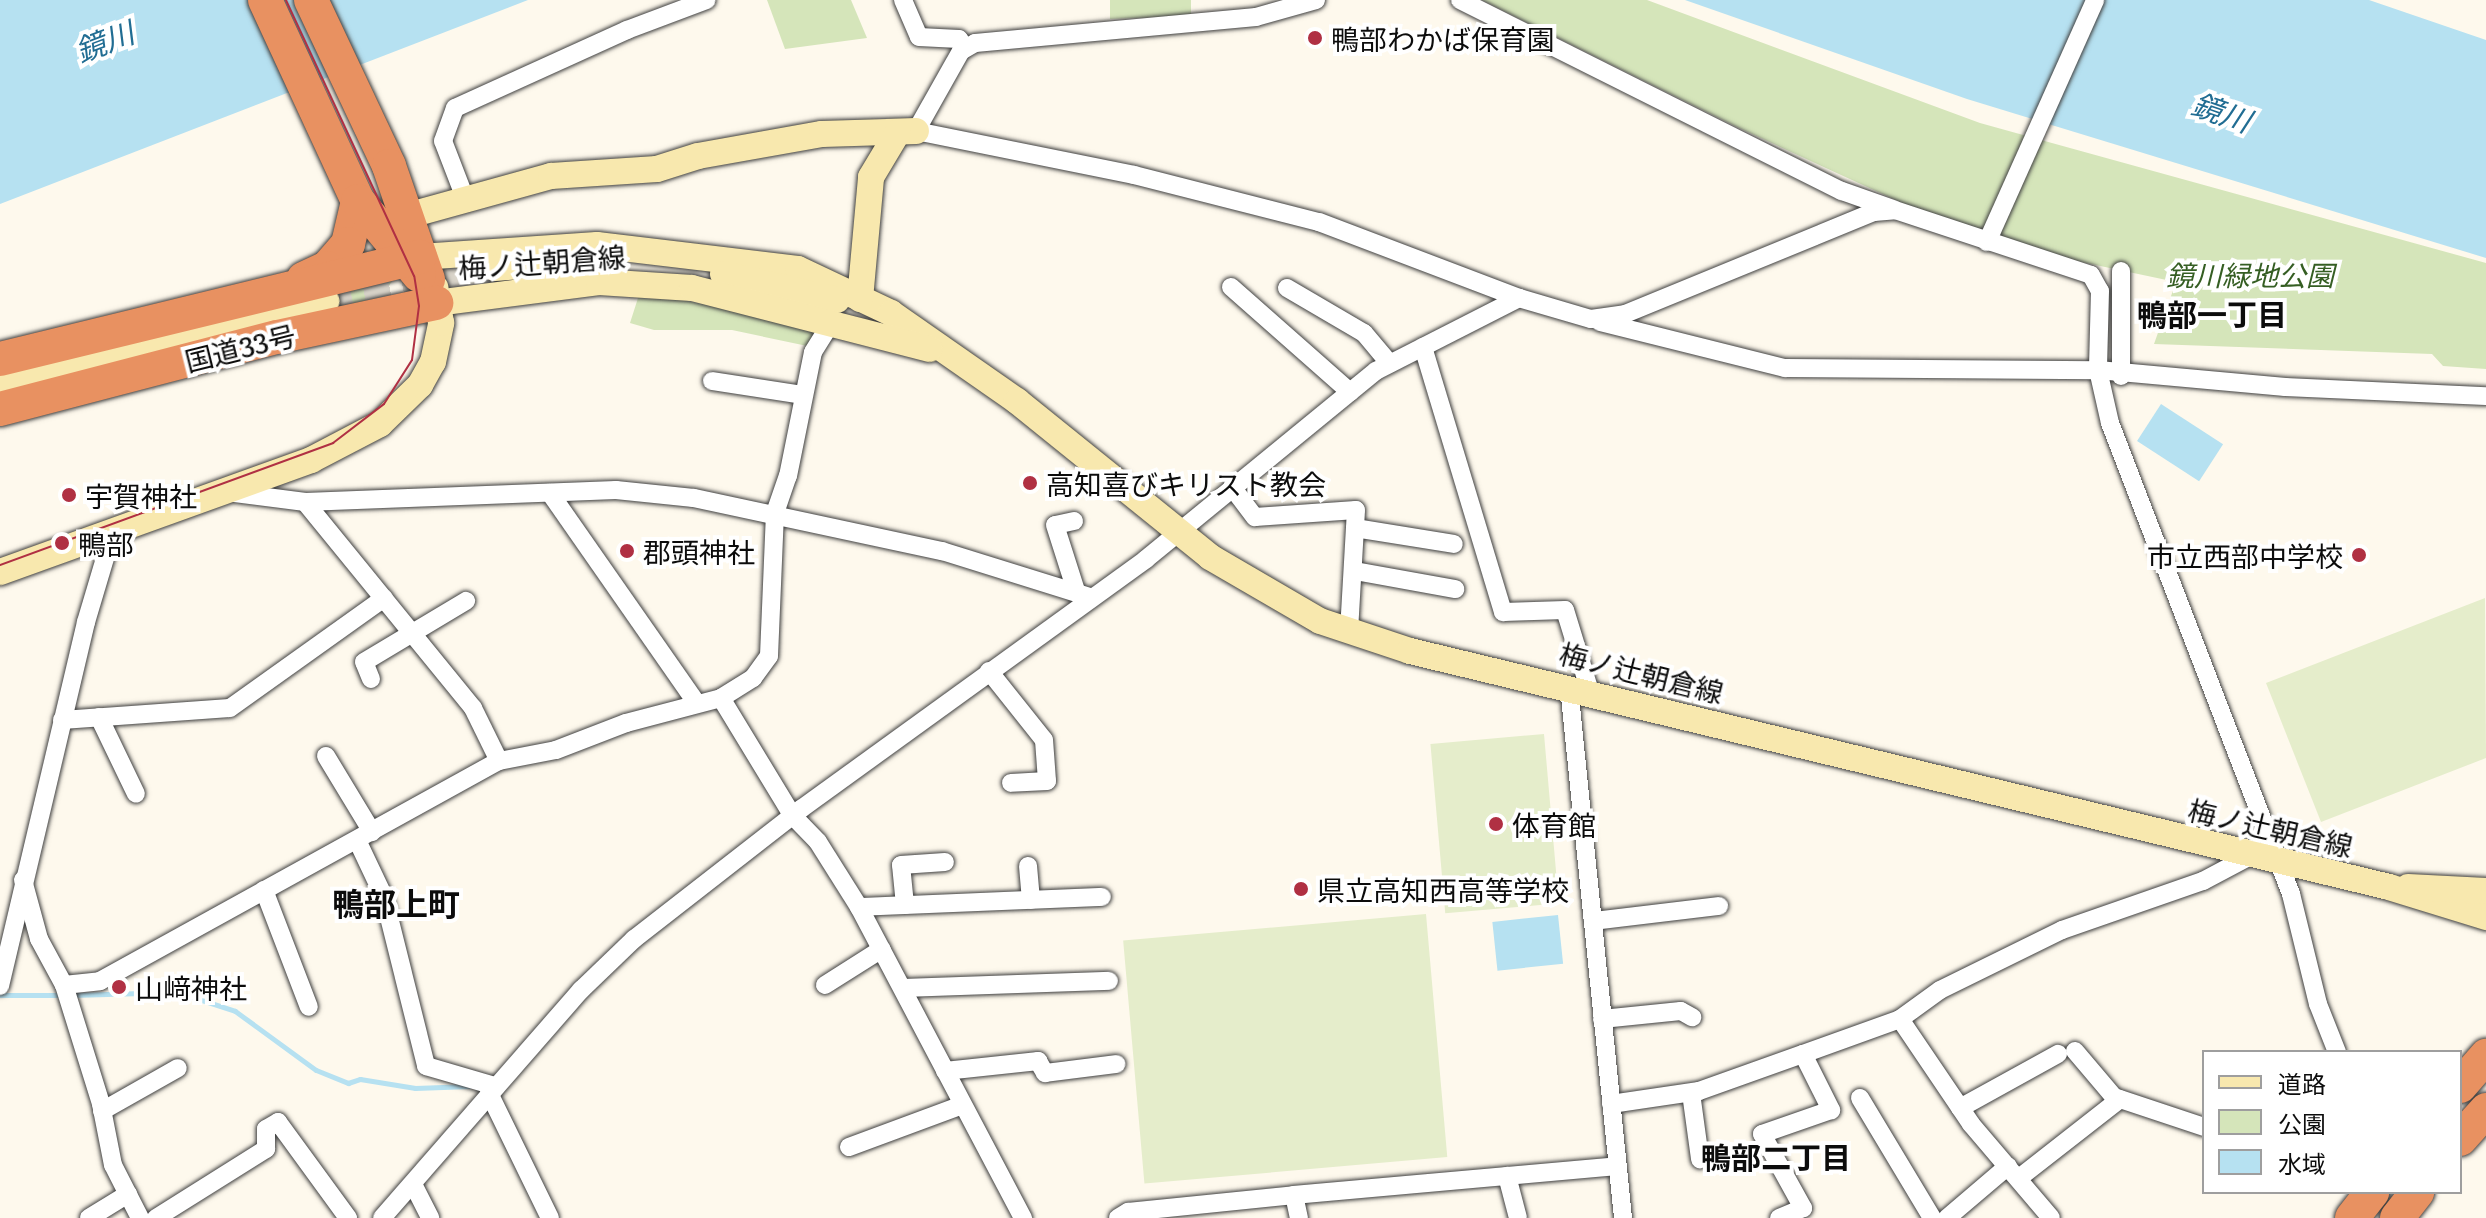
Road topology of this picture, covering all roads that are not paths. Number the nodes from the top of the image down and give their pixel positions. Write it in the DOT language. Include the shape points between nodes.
graph roads {
  1 [pos="265,0"];
  2 [pos="311,0"];
  3 [pos="707,0"];
  4 [pos="903,0"];
  5 [pos="1316,0"];
  6 [pos="1460,0"];
  7 [pos="2095,0"];
  8 [pos="965,48"];
  9 [pos="907,131"];
  10 [pos="359,198"];
  11 [pos="465,198"];
  12 [pos="1895,210"];
  13 [pos="410,217"];
  14 [pos="1987,242"];
  15 [pos="454,252"];
  16 [pos="415,258"];
  17 [pos="495,268"];
  18 [pos="2121,271"];
  19 [pos="1231,287"];
  20 [pos="1287,288"];
  21 [pos="274,293"];
  22 [pos="1519,298"];
  23 [pos="860,299"];
  24 [pos="326,301"];
  25 [pos="436,303"];
  26 [pos="1591,319"];
  27 [pos="832,321"];
  28 [pos="887,324"];
  29 [pos="1423,347"];
  30 [pos="1390,364"];
  31 [pos="2098,370"];
  32 [pos="2121,376"];
  33 [pos="712,381"];
  34 [pos="0,384"];
  35 [pos="1350,392"];
  36 [pos="803,395"];
  37 [pos="2486,396"];
  38 [pos="1232,487"];
  39 [pos="224,492"];
  40 [pos="550,493"];
  41 [pos="305,502"];
  42 [pos="775,513"];
  43 [pos="1074,521"];
  44 [pos="1355,528"];
  45 [pos="1181,532"];
  46 [pos="112,535"];
  47 [pos="1454,544"];
  48 [pos="1355,571"];
  49 [pos="0,572"];
  50 [pos="1455,589"];
  51 [pos="1083,594"];
  52 [pos="384,598"];
  53 [pos="466,601"];
  54 [pos="1349,630"];
  55 [pos="412,632"];
  56 [pos="989,671"];
  57 [pos="371,679"];
  58 [pos="1580,690"];
  59 [pos="721,698"];
  60 [pos="696,702"];
  61 [pos="99,717"];
  62 [pos="62,720"];
  63 [pos="326,756"];
  64 [pos="499,761"];
  65 [pos="1011,783"];
  66 [pos="136,794"];
  67 [pos="792,815"];
  68 [pos="364,836"];
  69 [pos="2264,858"];
  70 [pos="945,862"];
  71 [pos="1028,866"];
  72 [pos="23,880"];
  73 [pos="2389,887"];
  74 [pos="264,890"];
  75 [pos="2486,891"];
  76 [pos="1102,897"];
  77 [pos="1031,900"];
  78 [pos="905,905"];
  79 [pos="1719,906"];
  80 [pos="859,907"];
  81 [pos="2476,915"];
  82 [pos="1593,921"];
  83 [pos="2486,931"];
  84 [pos="882,949"];
  85 [pos="2,963"];
  86 [pos="1109,981"];
  87 [pos="825,985"];
  88 [pos="0,986"];
  89 [pos="905,988"];
  90 [pos="67,992"];
  91 [pos="309,1007"];
  92 [pos="1692,1017"];
  93 [pos="1602,1019"];
  94 [pos="1900,1019"];
  95 [pos="2336,1050"];
  96 [pos="1803,1054"];
  97 [pos="2486,1056"];
  98 [pos="1116,1064"];
  99 [pos="178,1068"];
  100 [pos="945,1071"];
  101 [pos="2462,1084"];
  102 [pos="492,1090"];
  103 [pos="1691,1093"];
  104 [pos="1860,1098"];
  105 [pos="2120,1099"];
  106 [pos="1611,1104"];
  107 [pos="960,1106"];
  108 [pos="1960,1108"];
  109 [pos="102,1111"];
  110 [pos="2480,1118"];
  111 [pos="2202,1126"];
  112 [pos="2462,1140"];
  113 [pos="849,1147"];
  114 [pos="1700,1159"];
  115 [pos="1617,1166"];
  116 [pos="2013,1172"];
  117 [pos="1507,1176"];
  118 [pos="414,1186"];
  119 [pos="128,1194"];
  120 [pos="2415,1194"];
  121 [pos="1294,1195"];
  122 [pos="89,1218"];
  123 [pos="140,1218"];
  124 [pos="156,1218"];
  125 [pos="348,1218"];
  126 [pos="382,1218"];
  127 [pos="430,1218"];
  128 [pos="550,1218"];
  129 [pos="1023,1218"];
  130 [pos="1118,1218"];
  131 [pos="1299,1218"];
  132 [pos="1518,1218"];
  133 [pos="1623,1218"];
  134 [pos="1779,1218"];
  135 [pos="1932,1218"];
  136 [pos="1947,1218"];
  137 [pos="2051,1218"];
  138 [pos="2397,1218"];
  1 -- 10 [label="highway"];
  2 -- 13 [label="highway"];
  3 -- 11 [label="street" via="455,108 443,141"];
  4 -- 8 [label="street" via="919,37 959,39"];
  5 -- 8 [label="street" via="1256,17 990,41"];
  6 -- 12 [label="street" via="1827,184"];
  7 -- 14 [label="street"];
  8 -- 9 [label="street"];
  9 -- 11 [label="main road" via="822,134 698,156 657,169 551,176"];
  9 -- 22 [label="street" via="1134,175 1319,222"];
  9 -- 23 [label="main road" via="871,177"];
  10 -- 13 [label="main road" via="381,219"];
  10 -- 16 [label="highway"];
  10 -- 21 [label="highway, 国道33号" via="355,230 327,268"];
  11 -- 13 [label="main road"];
  12 -- 14 [label="street"];
  12 -- 26 [label="street" via="1874,212 1625,314"];
  13 -- 16 [label="highway"];
  14 -- 31 [label="street" via="2095,278 2100,291"];
  15 -- 16 [label="main road, 梅ノ辻朝倉線"];
  15 -- 23 [label="main road, 梅ノ辻朝倉線" via="597,245 692,253 798,269"];
  15 -- 25 [label="main road" via="436,270"];
  16 -- 21 [label="highway, 国道33号"];
  16 -- 25 [label="highway"];
  17 -- 28 [label="main road" via="641,262 786,288"];
  18 -- 32 [label="street"];
  19 -- 35 [label="street"];
  20 -- 30 [label="street" via="1364,333"];
  21 -- 34 [label="highway, 国道33号"];
  22 -- 26 [label="street"];
  22 -- 29 [label="street"];
  23 -- 28 [label="main road, 梅ノ辻朝倉線"];
  24 -- 34 [label="main road"];
  25 -- 27 [label="main road, 梅ノ辻朝倉線" via="599,282 692,288"];
  25 -- 34 [label="highway, 国道33号" via="277,337"];
  25 -- 39 [label="main road, 梅ノ辻朝倉線" via="441,323 433,362 398,410 349,445"];
  26 -- 31 [label="street" via="1785,368"];
  27 -- 28 [label="main road, 梅ノ辻朝倉線"];
  27 -- 36 [label="street" via="813,352"];
  28 -- 45 [label="main road, 梅ノ辻朝倉線" via="956,358"];
  29 -- 30 [label="street"];
  29 -- 58 [label="street" via="1503,612 1565,610"];
  30 -- 35 [label="street"];
  31 -- 32 [label="street"];
  31 -- 69 [label="street" via="2110,423 2190,619"];
  32 -- 37 [label="street"];
  33 -- 36 [label="street"];
  35 -- 38 [label="street"];
  36 -- 42 [label="street" via="788,476"];
  38 -- 44 [label="street" via="1255,517 1356,510"];
  38 -- 45 [label="street"];
  39 -- 41 [label="street"];
  39 -- 46 [label="main road, 梅ノ辻朝倉線"];
  40 -- 41 [label="street"];
  40 -- 42 [label="street" via="616,490"];
  40 -- 60 [label="street"];
  41 -- 52 [label="street"];
  42 -- 51 [label="street" via="942,551"];
  42 -- 59 [label="street" via="769,656 753,678"];
  43 -- 51 [label="street" via="1055,525"];
  44 -- 47 [label="street"];
  44 -- 48 [label="street"];
  45 -- 51 [label="street"];
  45 -- 54 [label="main road, 梅ノ辻朝倉線" via="1210,557 1320,621"];
  46 -- 49 [label="main road, 梅ノ辻朝倉線"];
  46 -- 62 [label="street"];
  48 -- 50 [label="street"];
  48 -- 54 [label="street"];
  51 -- 56 [label="street"];
  52 -- 55 [label="street"];
  52 -- 61 [label="street" via="230,708"];
  53 -- 55 [label="street"];
  54 -- 58 [label="main road, 梅ノ辻朝倉線" via="1410,651"];
  55 -- 57 [label="street" via="364,662"];
  55 -- 64 [label="street" via="473,708"];
  56 -- 65 [label="street" via="1044,740 1047,781"];
  56 -- 67 [label="street"];
  58 -- 69 [label="main road, 梅ノ辻朝倉線"];
  58 -- 82 [label="street"];
  59 -- 60 [label="street"];
  59 -- 67 [label="street"];
  60 -- 64 [label="street" via="556,750"];
  61 -- 62 [label="street"];
  61 -- 66 [label="street"];
  62 -- 72 [label="street"];
  63 -- 68 [label="street"];
  64 -- 68 [label="street"];
  67 -- 80 [label="street" via="818,842"];
  67 -- 102 [label="street" via="634,939"];
  68 -- 74 [label="street"];
  68 -- 102 [label="street" via="426,1066"];
  69 -- 73 [label="main road, 梅ノ辻朝倉線"];
  69 -- 94 [label="street" via="2062,930 1940,990"];
  69 -- 95 [label="street" via="2291,894 2318,1004"];
  70 -- 78 [label="street" via="901,865"];
  71 -- 77 [label="street"];
  72 -- 85 [label="street"];
  72 -- 90 [label="street" via="39,939"];
  73 -- 75 [label="main road, 梅ノ辻朝倉線"];
  73 -- 81 [label="main road, 梅ノ辻朝倉線"];
  74 -- 90 [label="street" via="100,981"];
  74 -- 91 [label="street"];
  76 -- 77 [label="street"];
  77 -- 78 [label="street"];
  78 -- 80 [label="street"];
  79 -- 82 [label="street"];
  80 -- 84 [label="street"];
  81 -- 83 [label="main road, 梅ノ辻朝倉線"];
  82 -- 93 [label="street"];
  84 -- 87 [label="street"];
  84 -- 89 [label="street"];
  85 -- 88 [label="street"];
  86 -- 89 [label="street"];
  89 -- 100 [label="street"];
  90 -- 109 [label="street"];
  92 -- 93 [label="street" via="1681,1011"];
  93 -- 106 [label="street"];
  94 -- 96 [label="street"];
  94 -- 108 [label="street"];
  96 -- 103 [label="street"];
  96 -- 134 [label="street" via="1831,1110 1762,1134 1803,1208"];
  97 -- 101 [label="highway"];
  98 -- 100 [label="street" via="1045,1073 1038,1061"];
  99 -- 109 [label="street"];
  100 -- 107 [label="street"];
  102 -- 118 [label="street"];
  102 -- 128 [label="street"];
  103 -- 106 [label="street"];
  103 -- 114 [label="street"];
  104 -- 135 [label="street"];
  105 -- 108 [label="street" via="2066,1053"];
  105 -- 111 [label="street"];
  105 -- 116 [label="street"];
  106 -- 115 [label="street"];
  107 -- 113 [label="street"];
  107 -- 129 [label="street"];
  108 -- 116 [label="street"];
  109 -- 119 [label="street" via="113,1165"];
  110 -- 112 [label="highway"];
  115 -- 117 [label="street"];
  115 -- 133 [label="street"];
  116 -- 136 [label="street"];
  116 -- 137 [label="street"];
  117 -- 121 [label="street"];
  117 -- 132 [label="street"];
  118 -- 126 [label="street"];
  118 -- 127 [label="street"];
  119 -- 122 [label="street"];
  119 -- 123 [label="street"];
  120 -- 138 [label="highway"];
  121 -- 130 [label="street" via="1128,1212"];
  121 -- 131 [label="street"];
  124 -- 125 [label="street" via="266,1149 266,1129 278,1122"];
}
